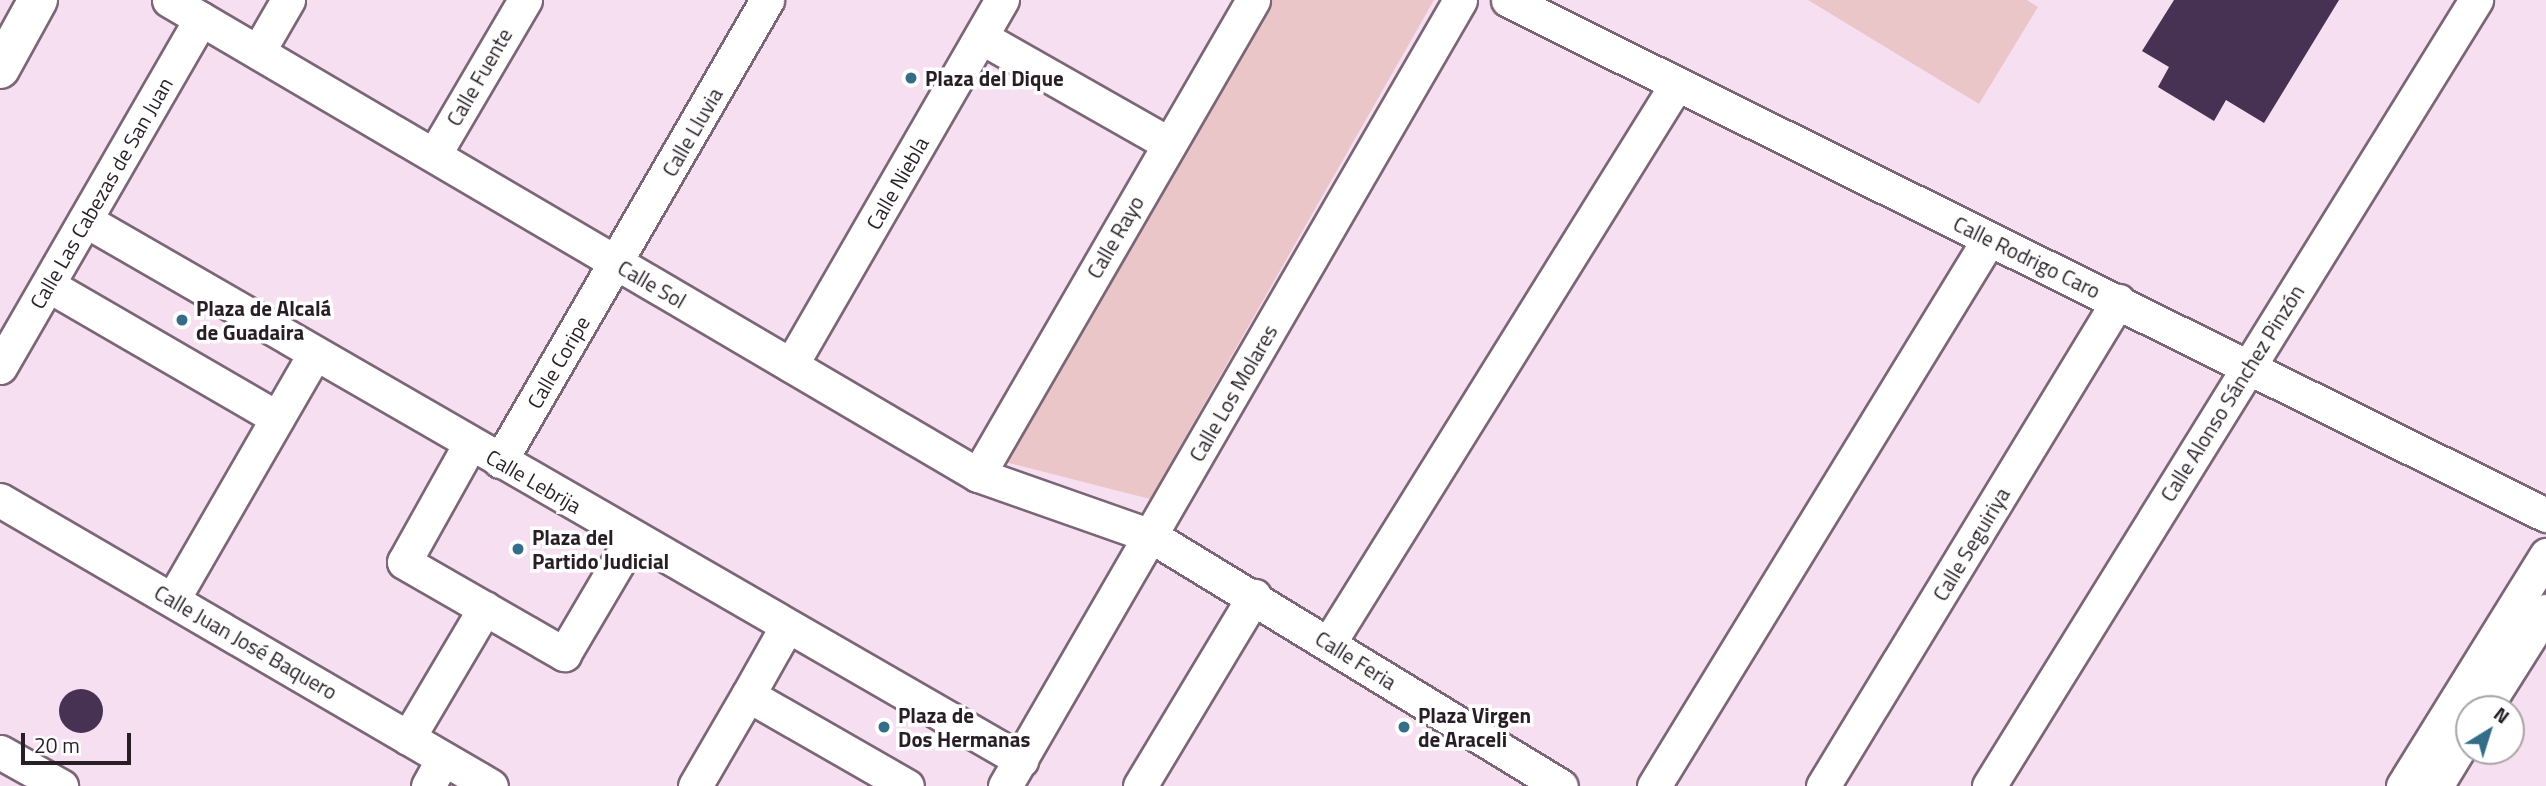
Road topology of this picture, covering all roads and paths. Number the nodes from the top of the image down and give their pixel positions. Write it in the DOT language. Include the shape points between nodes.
graph roads {
  1 [pos="38,0"];
  2 [pos="169,0"];
  3 [pos="288,0"];
  4 [pos="525,0"];
  5 [pos="767,0"];
  6 [pos="1002,0"];
  7 [pos="1252,0"];
  8 [pos="1460,0"];
  9 [pos="1508,0"];
  10 [pos="2476,0"];
  11 [pos="201,19"];
  12 [pos="981,37"];
  13 [pos="259,50"];
  14 [pos="0,69"];
  15 [pos="1676,85"];
  16 [pos="1169,144"];
  17 [pos="434,155"];
  18 [pos="85,220"];
  19 [pos="1989,239"];
  20 [pos="616,263"];
  21 [pos="48,285"];
  22 [pos="2118,301"];
  23 [pos="314,355"];
  24 [pos="791,365"];
  25 [pos="0,367"];
  26 [pos="2248,368"];
  27 [pos="277,418"];
  28 [pos="470,444"];
  29 [pos="500,461"];
  30 [pos="978,475"];
  31 [pos="0,500"];
  32 [pos="2546,515"];
  33 [pos="1151,536"];
  34 [pos="633,537"];
  35 [pos="2546,555"];
  36 [pos="1254,596"];
  37 [pos="173,599"];
  38 [pos="485,608"];
  39 [pos="2546,611"];
  40 [pos="787,626"];
  41 [pos="1329,643"];
  42 [pos="748,695"];
  43 [pos="2493,695"];
  44 [pos="408,738"];
  45 [pos="0,752"];
  46 [pos="2455,755"];
  47 [pos="436,773"];
  48 [pos="1013,773"];
  49 [pos="61,786"];
  50 [pos="491,786"];
  51 [pos="695,786"];
  52 [pos="907,786"];
  53 [pos="1140,786"];
  54 [pos="1561,786"];
  55 [pos="1654,786"];
  56 [pos="1824,786"];
  57 [pos="1989,786"];
  58 [pos="2403,786"];
  59 [pos="2436,786"];
  1 -- 14 [label="street"];
  2 -- 11 [label="street, Calle Sol"];
  3 -- 13 [label="street"];
  4 -- 17 [label="street, Calle Fuente"];
  5 -- 20 [label="street, Calle Lluvia"];
  6 -- 12 [label="street, Calle Niebla"];
  7 -- 16 [label="street, Calle Rayo"];
  8 -- 33 [label="street, Calle Los Molares"];
  9 -- 15 [label="street, Calle Rodrigo Caro"];
  10 -- 26 [label="street, Calle Alonso Sánchez Pinzón"];
  11 -- 13 [label="street, Calle Sol"];
  11 -- 18 [label="street, Calle Las Cabezas de San Juan"];
  12 -- 16 [label="street"];
  12 -- 24 [label="street, Calle Niebla"];
  13 -- 17 [label="street, Calle Sol"];
  15 -- 19 [label="street, Calle Rodrigo Caro"];
  15 -- 41 [label="street"];
  16 -- 30 [label="street, Calle Rayo"];
  17 -- 20 [label="street, Calle Sol"];
  18 -- 21 [label="street, Calle Las Cabezas de San Juan"];
  18 -- 23 [label="street, Calle Lebrija"];
  19 -- 22 [label="street, Calle Rodrigo Caro"];
  19 -- 55 [label="street"];
  20 -- 24 [label="street, Calle Sol"];
  20 -- 29 [label="street, Calle Coripe"];
  21 -- 25 [label="street, Calle Las Cabezas de San Juan"];
  21 -- 27 [label="street"];
  22 -- 26 [label="street, Calle Rodrigo Caro"];
  22 -- 56 [label="street, Calle Seguiriya"];
  23 -- 27 [label="street"];
  23 -- 28 [label="street, Calle Lebrija"];
  24 -- 30 [label="street, Calle Sol"];
  26 -- 32 [label="street, Calle Rodrigo Caro"];
  26 -- 57 [label="street, Calle Alonso Sánchez Pinzón"];
  27 -- 37 [label="street"];
  28 -- 29 [label="street, Calle Lebrija"];
  28 -- 38 [label="street" via="404,562"];
  29 -- 34 [label="street, Calle Lebrija"];
  30 -- 33 [label="street, Calle Sol"];
  31 -- 37 [label="street, Calle Juan José Baquero"];
  33 -- 36 [label="street, Calle Feria"];
  33 -- 48 [label="street, Calle Los Molares"];
  34 -- 38 [label="street" via="564,654"];
  34 -- 40 [label="street, Calle Lebrija"];
  35 -- 58 [label="street"];
  36 -- 41 [label="street, Calle Feria"];
  36 -- 53 [label="street"];
  37 -- 44 [label="street, Calle Juan José Baquero"];
  38 -- 44 [label="street"];
  39 -- 43 [label="street"];
  40 -- 42 [label="street"];
  40 -- 48 [label="street, Calle Lebrija"];
  41 -- 54 [label="street, Calle Feria"];
  42 -- 51 [label="street"];
  42 -- 52 [label="street"];
  44 -- 47 [label="street, Calle Juan José Baquero"];
  45 -- 49 [label="street"];
  46 -- 59 [label="street"];
  47 -- 50 [label="street, Calle Juan José Baquero"];
}
